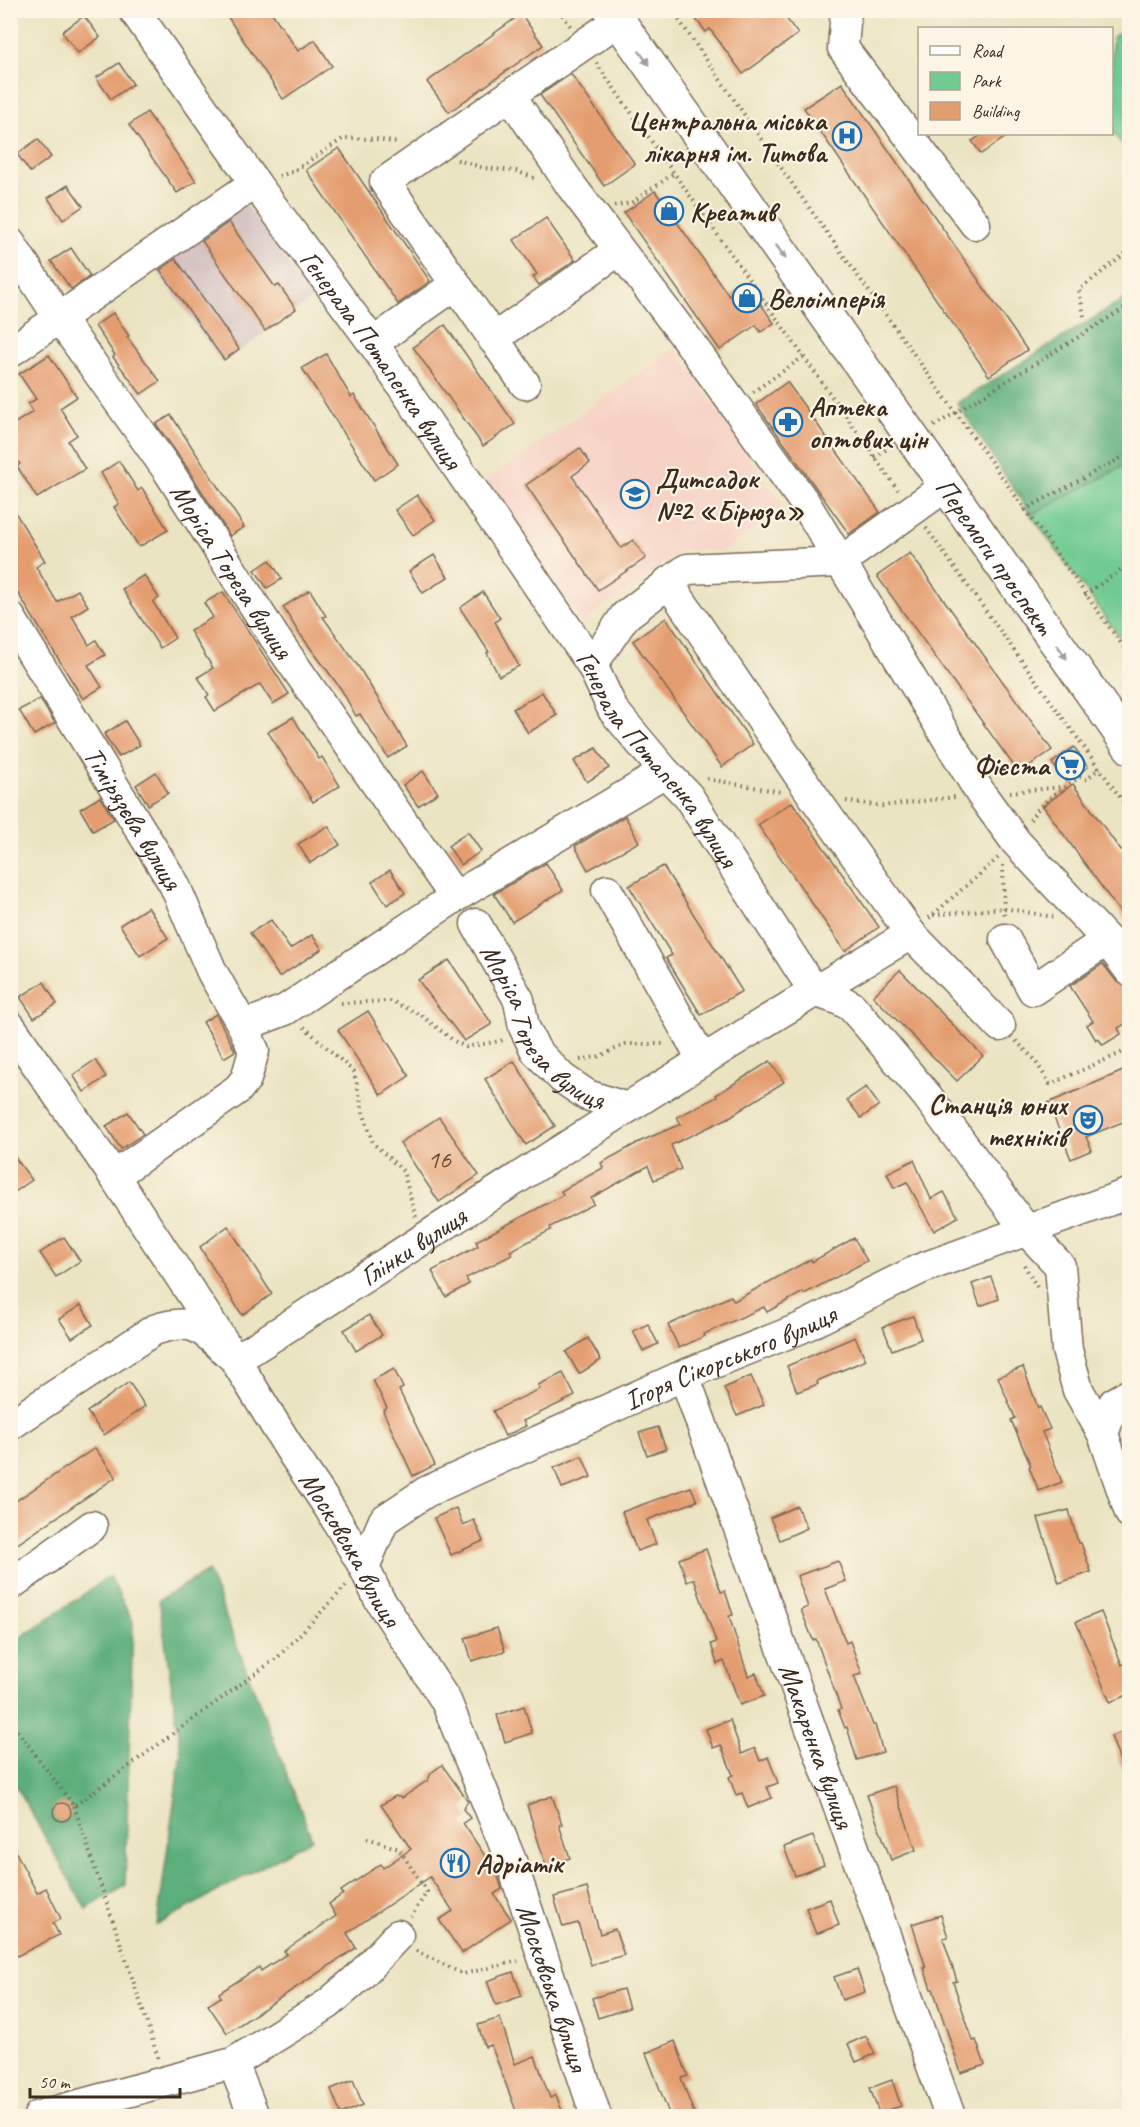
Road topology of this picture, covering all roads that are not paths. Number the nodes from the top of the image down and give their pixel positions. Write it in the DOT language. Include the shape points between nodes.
graph roads {
  1 [pos="134,10"];
  2 [pos="846,10"];
  3 [pos="614,16"];
  4 [pos="510,95"];
  5 [pos="255,183"];
  6 [pos="975,224"];
  7 [pos="10,243"];
  8 [pos="619,250"];
  9 [pos="456,284"];
  10 [pos="60,319"];
  11 [pos="493,339"];
  12 [pos="373,343"];
  13 [pos="10,352"];
  14 [pos="525,384"];
  15 [pos="946,486"];
  16 [pos="840,562"];
  17 [pos="668,582"];
  18 [pos="10,617"];
  19 [pos="592,665"];
  20 [pos="1130,747"];
  21 [pos="665,772"];
  22 [pos="607,890"];
  23 [pos="454,897"];
  24 [pos="476,924"];
  25 [pos="910,934"];
  26 [pos="1005,939"];
  27 [pos="1107,940"];
  28 [pos="1130,971"];
  29 [pos="814,991"];
  30 [pos="10,1026"];
  31 [pos="243,1026"];
  32 [pos="1000,1026"];
  33 [pos="703,1061"];
  34 [pos="627,1108"];
  35 [pos="114,1176"];
  36 [pos="1130,1193"];
  37 [pos="1028,1231"];
  38 [pos="234,1359"];
  39 [pos="684,1375"];
  40 [pos="1130,1394"];
  41 [pos="10,1425"];
  42 [pos="1102,1434"];
  43 [pos="1122,1467"];
  44 [pos="1130,1513"];
  45 [pos="92,1526"];
  46 [pos="364,1567"];
  47 [pos="10,1585"];
  48 [pos="398,1935"];
  49 [pos="233,2063"];
  50 [pos="39,2116"];
  51 [pos="254,2116"];
  52 [pos="596,2116"];
  53 [pos="950,2116"];
  1 -- 5 [label="street, Генерала Потапенка вулиця"];
  2 -- 6 [label="street" via="843,48"];
  3 -- 4 [label="street" via="583,45"];
  3 -- 15 [label="main road, Перемоги проспект, one-way"];
  4 -- 8 [label="street"];
  4 -- 9 [label="street" via="385,182"];
  5 -- 10 [label="street"];
  5 -- 12 [label="street, Генерала Потапенка вулиця"];
  7 -- 10 [label="street, Моріса Тореза вулиця"];
  8 -- 11 [label="street"];
  8 -- 16 [label="street" via="805,503"];
  9 -- 11 [label="street"];
  9 -- 12 [label="street"];
  10 -- 13 [label="street"];
  10 -- 23 [label="street, Моріса Тореза вулиця" via="169,472 275,638"];
  11 -- 14 [label="street"];
  12 -- 19 [label="street, Генерала Потапенка вулиця"];
  15 -- 16 [label="street"];
  15 -- 20 [label="main road, Перемоги проспект, one-way"];
  16 -- 17 [label="street" via="687,569"];
  16 -- 27 [label="street" via="981,794 1016,842"];
  17 -- 19 [label="street" via="625,616"];
  17 -- 25 [label="street"];
  18 -- 31 [label="street, Тімірязєва вулиця" via="174,884 212,972"];
  19 -- 21 [label="street, Генерала Потапенка вулиця" via="613,710"];
  21 -- 23 [label="street"];
  21 -- 29 [label="street, Генерала Потапенка вулиця" via="688,796"];
  22 -- 33 [label="street"];
  23 -- 31 [label="street" via="297,1002"];
  24 -- 34 [label="street, Моріса Тореза вулиця" via="519,1000 524,1027 536,1051 562,1078 587,1095"];
  25 -- 29 [label="street, Глінки вулиця"];
  25 -- 32 [label="street"];
  26 -- 27 [label="street" via="1033,990"];
  27 -- 28 [label="street"];
  29 -- 33 [label="street, Глінки вулиця"];
  29 -- 37 [label="street" via="851,1006 927,1096"];
  30 -- 35 [label="street, Московська вулиця"];
  31 -- 35 [label="street, Тімірязєва вулиця" via="254,1051 246,1079 238,1089"];
  33 -- 34 [label="street, Глінки вулиця"];
  34 -- 38 [label="street, Глінки вулиця"];
  35 -- 38 [label="street, Московська вулиця"];
  36 -- 37 [label="street, Ігоря Сікорського вулиця"];
  37 -- 39 [label="street, Ігоря Сікорського вулиця" via="920,1269 801,1328"];
  37 -- 42 [label="street" via="1060,1266 1070,1360 1078,1390"];
  38 -- 41 [label="street" via="197,1326 171,1324 154,1330"];
  38 -- 46 [label="street, Московська вулиця"];
  39 -- 46 [label="street, Ігоря Сікорського вулиця" via="426,1492 384,1520"];
  39 -- 53 [label="street, Макаренка вулиця"];
  40 -- 42 [label="street" via="1114,1403"];
  42 -- 43 [label="street"];
  43 -- 44 [label="street"];
  45 -- 47 [label="street"];
  46 -- 52 [label="street, Московська вулиця" via="379,1599 446,1701 511,1861"];
  48 -- 49 [label="street" via="328,2004"];
  49 -- 50 [label="street"];
  49 -- 51 [label="street"];
}
